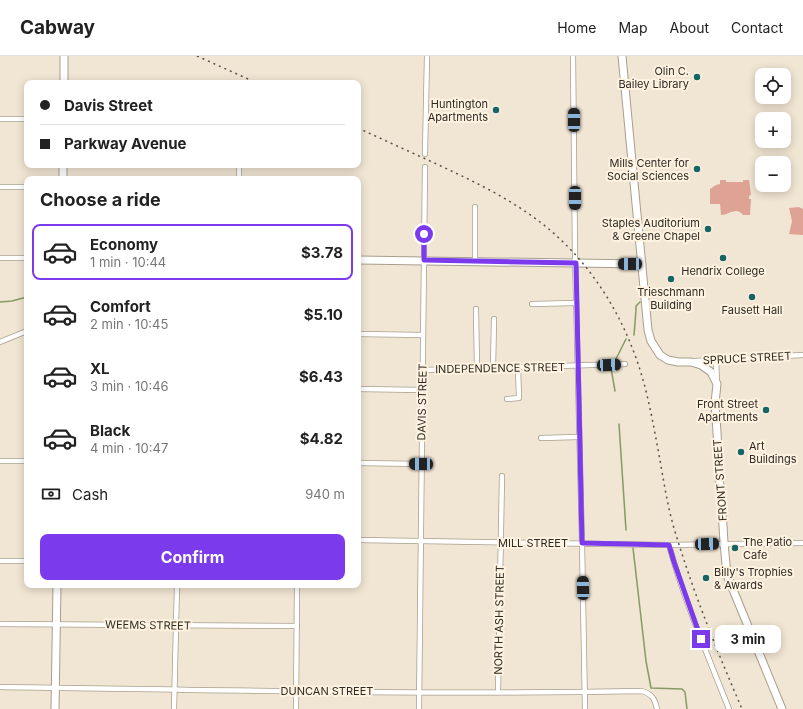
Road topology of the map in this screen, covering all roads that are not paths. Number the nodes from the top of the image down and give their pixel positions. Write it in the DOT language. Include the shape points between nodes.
graph roads {
  1 [pos="64,56"];
  2 [pos="427,56"];
  3 [pos="573,56"];
  4 [pos="622,56"];
  5 [pos="64,80"];
  6 [pos="0,119"];
  7 [pos="24,119"];
  8 [pos="425,154"];
  9 [pos="425,166"];
  10 [pos="0,187"];
  11 [pos="24,187"];
  12 [pos="475,207"];
  13 [pos="0,258"];
  14 [pos="24,258"];
  15 [pos="361,260"];
  16 [pos="424,260"];
  17 [pos="475,262"];
  18 [pos="576,263"];
  19 [pos="642,264"];
  20 [pos="576,303"];
  21 [pos="532,304"];
  22 [pos="476,309"];
  23 [pos="494,319"];
  24 [pos="24,332"];
  25 [pos="361,334"];
  26 [pos="423,335"];
  27 [pos="0,342"];
  28 [pos="803,355"];
  29 [pos="716,360"];
  30 [pos="691,362"];
  31 [pos="625,364"];
  32 [pos="578,366"];
  33 [pos="493,368"];
  34 [pos="518,368"];
  35 [pos="477,369"];
  36 [pos="423,370"];
  37 [pos="717,384"];
  38 [pos="361,389"];
  39 [pos="422,390"];
  40 [pos="507,399"];
  41 [pos="579,437"];
  42 [pos="541,438"];
  43 [pos="0,461"];
  44 [pos="24,461"];
  45 [pos="361,463"];
  46 [pos="421,464"];
  47 [pos="502,476"];
  48 [pos="361,540"];
  49 [pos="421,542"];
  50 [pos="500,543"];
  51 [pos="582,543"];
  52 [pos="724,543"];
  53 [pos="803,543"];
  54 [pos="669,545"];
  55 [pos="0,561"];
  56 [pos="24,561"];
  57 [pos="57,588"];
  58 [pos="177,588"];
  59 [pos="297,588"];
  60 [pos="0,624"];
  61 [pos="57,624"];
  62 [pos="176,626"];
  63 [pos="297,626"];
  64 [pos="0,687"];
  65 [pos="55,687"];
  66 [pos="174,689"];
  67 [pos="296,691"];
  68 [pos="419,692"];
  69 [pos="498,692"];
  70 [pos="584,692"];
  71 [pos="55,709"];
  72 [pos="174,709"];
  73 [pos="296,709"];
  74 [pos="418,709"];
  75 [pos="585,709"];
  76 [pos="657,709"];
  77 [pos="729,709"];
  78 [pos="782,709"];
  1 -- 5 [label="street"];
  2 -- 8 [label="street"];
  3 -- 18 [label="street"];
  4 -- 19 [label="street"];
  6 -- 7 [label="street"];
  9 -- 16 [label="street, DAVIS STREET"];
  10 -- 11 [label="street"];
  12 -- 17 [label="street"];
  13 -- 14 [label="street"];
  15 -- 16 [label="street"];
  16 -- 17 [label="street"];
  16 -- 26 [label="street, DAVIS STREET"];
  17 -- 18 [label="street"];
  18 -- 19 [label="street"];
  18 -- 20 [label="street"];
  19 -- 30 [label="street" via="651,341 660,355 668,360"];
  20 -- 21 [label="street"];
  20 -- 32 [label="street"];
  22 -- 35 [label="street"];
  23 -- 33 [label="street"];
  24 -- 27 [label="street"];
  25 -- 26 [label="street"];
  26 -- 36 [label="street, DAVIS STREET"];
  28 -- 29 [label="street, SPRUCE STREET"];
  29 -- 30 [label="street, SPRUCE STREET"];
  29 -- 37 [label="street, FRONT STREET"];
  30 -- 37 [label="street" via="707,369"];
  31 -- 32 [label="street, INDEPENDENCE STREET"];
  32 -- 34 [label="street, INDEPENDENCE STREET"];
  32 -- 41 [label="street"];
  33 -- 34 [label="street, INDEPENDENCE STREET"];
  33 -- 35 [label="street, INDEPENDENCE STREET"];
  34 -- 40 [label="street" via="519,398"];
  35 -- 36 [label="street, INDEPENDENCE STREET"];
  36 -- 39 [label="street, DAVIS STREET"];
  37 -- 52 [label="street, FRONT STREET" via="716,417"];
  38 -- 39 [label="street"];
  39 -- 46 [label="street, DAVIS STREET"];
  41 -- 42 [label="street"];
  41 -- 51 [label="street"];
  43 -- 44 [label="street"];
  45 -- 46 [label="street"];
  46 -- 49 [label="street, DAVIS STREET"];
  47 -- 50 [label="street, NORTH ASH STREET"];
  48 -- 49 [label="street, MILL STREET"];
  49 -- 50 [label="street, MILL STREET"];
  49 -- 68 [label="street, DAVIS STREET"];
  50 -- 51 [label="street, MILL STREET"];
  50 -- 69 [label="street, NORTH ASH STREET"];
  51 -- 54 [label="street, MILL STREET"];
  51 -- 70 [label="street"];
  52 -- 53 [label="street, MILL STREET"];
  52 -- 54 [label="street, MILL STREET"];
  52 -- 78 [label="street, FRONT STREET" via="730,586"];
  54 -- 77 [label="street" via="706,652"];
  55 -- 56 [label="street"];
  57 -- 61 [label="street"];
  58 -- 62 [label="street"];
  59 -- 63 [label="street"];
  60 -- 61 [label="street, WEEMS STREET"];
  61 -- 62 [label="street, WEEMS STREET"];
  61 -- 65 [label="street"];
  62 -- 63 [label="street, WEEMS STREET"];
  62 -- 66 [label="street"];
  63 -- 67 [label="street"];
  64 -- 65 [label="street, DUNCAN STREET"];
  65 -- 66 [label="street, DUNCAN STREET"];
  65 -- 71 [label="street"];
  66 -- 67 [label="street, DUNCAN STREET"];
  66 -- 72 [label="street"];
  67 -- 68 [label="street, DUNCAN STREET"];
  67 -- 73 [label="street"];
  68 -- 69 [label="street, DUNCAN STREET"];
  68 -- 74 [label="street, DAVIS STREET"];
  69 -- 70 [label="street, DUNCAN STREET"];
  70 -- 75 [label="street"];
  70 -- 76 [label="street, DUNCAN STREET" via="642,691 652,696"];
}
